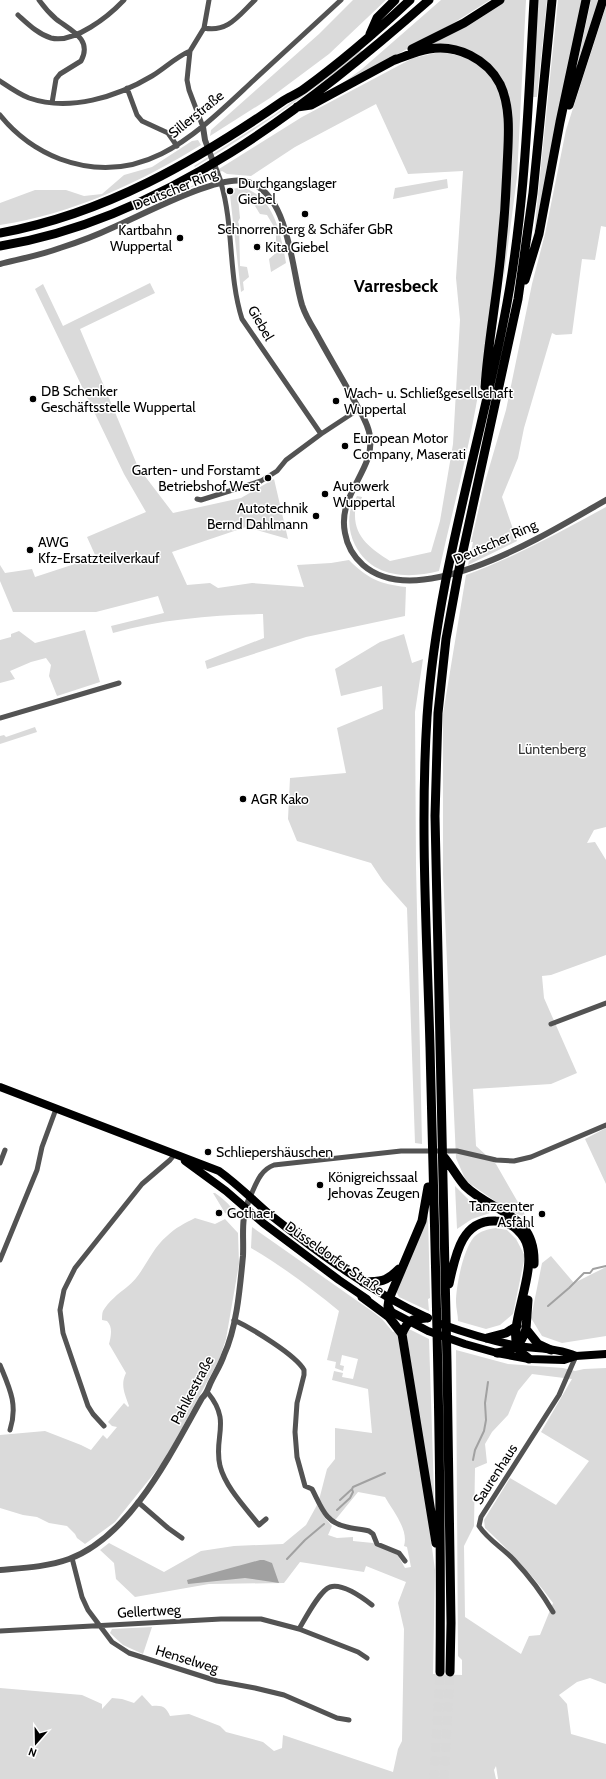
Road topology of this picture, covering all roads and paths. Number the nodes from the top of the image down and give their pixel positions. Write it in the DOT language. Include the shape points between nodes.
graph roads {
  1 [pos="39,0"];
  2 [pos="124,0"];
  3 [pos="209,0"];
  4 [pos="255,0"];
  5 [pos="341,0"];
  6 [pos="395,0"];
  7 [pos="410,0"];
  8 [pos="429,0"];
  9 [pos="500,0"];
  10 [pos="534,0"];
  11 [pos="552,0"];
  12 [pos="586,0"];
  13 [pos="603,0"];
  14 [pos="18,15"];
  15 [pos="204,28"];
  16 [pos="76,34"];
  17 [pos="367,39"];
  18 [pos="190,51"];
  19 [pos="392,61"];
  20 [pos="0,81"];
  21 [pos="127,88"];
  22 [pos="52,103"];
  23 [pos="295,108"];
  24 [pos="0,115"];
  25 [pos="203,127"];
  26 [pos="177,146"];
  27 [pos="551,172"];
  28 [pos="221,183"];
  29 [pos="0,233"];
  30 [pos="0,246"];
  31 [pos="0,264"];
  32 [pos="518,299"];
  33 [pos="359,409"];
  34 [pos="483,416"];
  35 [pos="321,434"];
  36 [pos="197,499"];
  37 [pos="606,500"];
  38 [pos="119,683"];
  39 [pos="0,718"];
  40 [pos="606,1003"];
  41 [pos="551,1024"];
  42 [pos="0,1088"];
  43 [pos="56,1109"];
  44 [pos="606,1125"];
  45 [pos="5,1150"];
  46 [pos="174,1154"];
  47 [pos="433,1156"];
  48 [pos="443,1156"];
  49 [pos="0,1163"];
  50 [pos="250,1196"];
  51 [pos="245,1207"];
  52 [pos="0,1260"];
  53 [pos="404,1263"];
  54 [pos="363,1282"];
  55 [pos="362,1297"];
  56 [pos="389,1299"];
  57 [pos="446,1301"];
  58 [pos="392,1314"];
  59 [pos="427,1318"];
  60 [pos="234,1320"];
  61 [pos="408,1322"];
  62 [pos="521,1328"];
  63 [pos="402,1334"];
  64 [pos="487,1338"];
  65 [pos="517,1345"];
  66 [pos="551,1350"];
  67 [pos="497,1353"];
  68 [pos="606,1354"];
  69 [pos="576,1356"];
  70 [pos="530,1358"];
  71 [pos="0,1365"];
  72 [pos="208,1392"];
  73 [pos="104,1426"];
  74 [pos="10,1430"];
  75 [pos="138,1502"];
  76 [pos="266,1519"];
  77 [pos="182,1538"];
  78 [pos="72,1558"];
  79 [pos="405,1561"];
  80 [pos="440,1562"];
  81 [pos="0,1570"];
  82 [pos="372,1604"];
  83 [pos="552,1612"];
  84 [pos="99,1626"];
  85 [pos="299,1629"];
  86 [pos="0,1631"];
  87 [pos="367,1658"];
  88 [pos="440,1672"];
  89 [pos="450,1672"];
  90 [pos="349,1720"];
  1 -- 16 [label="street" via="49,13 73,29"];
  2 -- 16 [label="street" via="95,24"];
  3 -- 15 [label="street"];
  4 -- 15 [label="street" via="222,28"];
  5 -- 25 [label="street, Sillerstraße"];
  6 -- 17 [label="highway" via="377,18"];
  7 -- 17 [label="highway"];
  8 -- 23 [label="highway" via="346,71"];
  9 -- 19 [label="highway" via="464,23"];
  10 -- 34 [label="highway" via="519,224 505,315"];
  11 -- 32 [label="highway" via="532,200"];
  12 -- 27 [label="highway"];
  13 -- 27 [label="highway" via="575,84"];
  14 -- 16 [label="street" via="36,31 50,38 64,38"];
  15 -- 18 [label="street"];
  16 -- 22 [label="street" via="84,45 84,57 78,65 60,74 56,79"];
  17 -- 29 [label="highway" via="302,90 170,172 98,205 53,221"];
  18 -- 21 [label="street" via="151,77"];
  18 -- 25 [label="street" via="187,80"];
  19 -- 23 [label="highway" via="311,105"];
  19 -- 34 [label="highway" via="430,49 458,50 472,56 490,70 505,98 508,139 506,194"];
  20 -- 22 [label="street" via="29,98"];
  21 -- 22 [label="street" via="86,101"];
  21 -- 26 [label="street" via="137,115 142,121 168,133"];
  23 -- 30 [label="highway" via="223,157 147,199 76,228 26,242"];
  24 -- 26 [label="street, Sillerstraße" via="36,148 89,167 127,166"];
  25 -- 26 [label="street, Sillerstraße"];
  25 -- 28 [label="street" via="205,140"];
  27 -- 32 [label="highway" via="539,234"];
  28 -- 31 [label="street, Deutscher Ring" via="191,193 59,249"];
  28 -- 33 [label="street, Deutscher Ring" via="238,180 253,184 263,190 275,205 285,228 303,307"];
  28 -- 35 [label="street, Giebel" via="229,221 237,303 242,319"];
  32 -- 48 [label="highway" via="462,553 443,661 438,713 435,802"];
  33 -- 35 [label="street"];
  33 -- 37 [label="street, Deutscher Ring" via="368,428 370,446 366,461 344,508 343,519 350,547 361,563 375,574 415,582 467,570 536,539"];
  34 -- 47 [label="highway" via="450,557 432,665 427,715 425,816"];
  35 -- 36 [label="street" via="261,481 201,500"];
  38 -- 39 [label="street"];
  40 -- 41 [label="street"];
  42 -- 43 [label="main road, Düsseldorfer Straße"];
  43 -- 46 [label="main road, Düsseldorfer Straße"];
  43 -- 52 [label="street" via="42,1147 37,1170"];
  44 -- 50 [label="street" via="531,1157 514,1161 496,1160 457,1151 401,1150 274,1165 262,1173"];
  45 -- 49 [label="street"];
  46 -- 50 [label="main road, Düsseldorfer Straße" via="220,1172"];
  46 -- 51 [label="main road, Düsseldorfer Straße" via="194,1166"];
  46 -- 73 [label="street" via="142,1184 75,1268 64,1290 60,1310 63,1333 88,1406"];
  47 -- 53 [label="highway" via="422,1221"];
  47 -- 80 [label="highway"];
  48 -- 57 [label="highway"];
  48 -- 62 [label="highway" via="465,1186 515,1218 532,1239 535,1252 534,1268"];
  50 -- 51 [label="street"];
  50 -- 54 [label="main road, Düsseldorfer Straße" via="272,1216"];
  51 -- 55 [label="main road, Düsseldorfer Straße"];
  51 -- 60 [label="street, Pahlkestraße"];
  53 -- 54 [label="highway" via="381,1282"];
  53 -- 56 [label="highway"];
  54 -- 56 [label="main road, Düsseldorfer Straße"];
  55 -- 58 [label="main road, Düsseldorfer Straße"];
  55 -- 63 [label="highway" via="389,1317"];
  56 -- 58 [label="highway" via="388,1306"];
  56 -- 59 [label="main road, Düsseldorfer Straße"];
  57 -- 62 [label="highway" via="454,1262 463,1237 478,1224 489,1221 508,1224 518,1230 525,1239 529,1255"];
  57 -- 89 [label="highway"];
  58 -- 61 [label="main road, Düsseldorfer Straße"];
  59 -- 61 [label="highway"];
  59 -- 64 [label="main road, Düsseldorfer Straße"];
  60 -- 72 [label="street, Pahlkestraße" via="225,1354"];
  60 -- 79 [label="street" via="264,1336 304,1370 295,1419 297,1457 305,1486 312,1489 331,1521 338,1525 370,1531 377,1544 399,1553"];
  61 -- 63 [label="highway"];
  61 -- 67 [label="main road, Düsseldorfer Straße" via="447,1338"];
  62 -- 64 [label="highway"];
  62 -- 65 [label="highway" via="523,1339"];
  62 -- 66 [label="highway" via="538,1344"];
  63 -- 80 [label="highway"];
  64 -- 65 [label="main road, Düsseldorfer Straße"];
  65 -- 66 [label="main road, Düsseldorfer Straße"];
  65 -- 67 [label="highway" via="511,1350"];
  65 -- 70 [label="highway" via="520,1351"];
  66 -- 69 [label="main road, Düsseldorfer Straße"];
  67 -- 70 [label="main road, Düsseldorfer Straße"];
  68 -- 69 [label="main road, Düsseldorfer Straße"];
  69 -- 70 [label="main road, Düsseldorfer Straße" via="564,1360"];
  69 -- 83 [label="street, Saurenhaus" via="559,1395 481,1517 479,1526 483,1533 514,1560 543,1594"];
  71 -- 74 [label="street" via="14,1403"];
  72 -- 75 [label="street, Pahlkestraße" via="202,1398 166,1463"];
  72 -- 76 [label="street" via="221,1419 219,1453 224,1475 259,1524"];
  75 -- 77 [label="street"];
  75 -- 78 [label="street, Pahlkestraße" via="106,1536"];
  78 -- 81 [label="street, Pahlkestraße" via="28,1568"];
  78 -- 84 [label="street, Henselweg" via="82,1597"];
  80 -- 88 [label="highway"];
  82 -- 85 [label="street" via="340,1587 330,1587 322,1592"];
  84 -- 85 [label="street, Gellertweg" via="240,1618 261,1619"];
  84 -- 86 [label="street, Gellertweg"];
  84 -- 90 [label="street, Henselweg" via="112,1642 129,1653 217,1681 271,1691 337,1718"];
  85 -- 87 [label="street, Gellertweg"];
}
